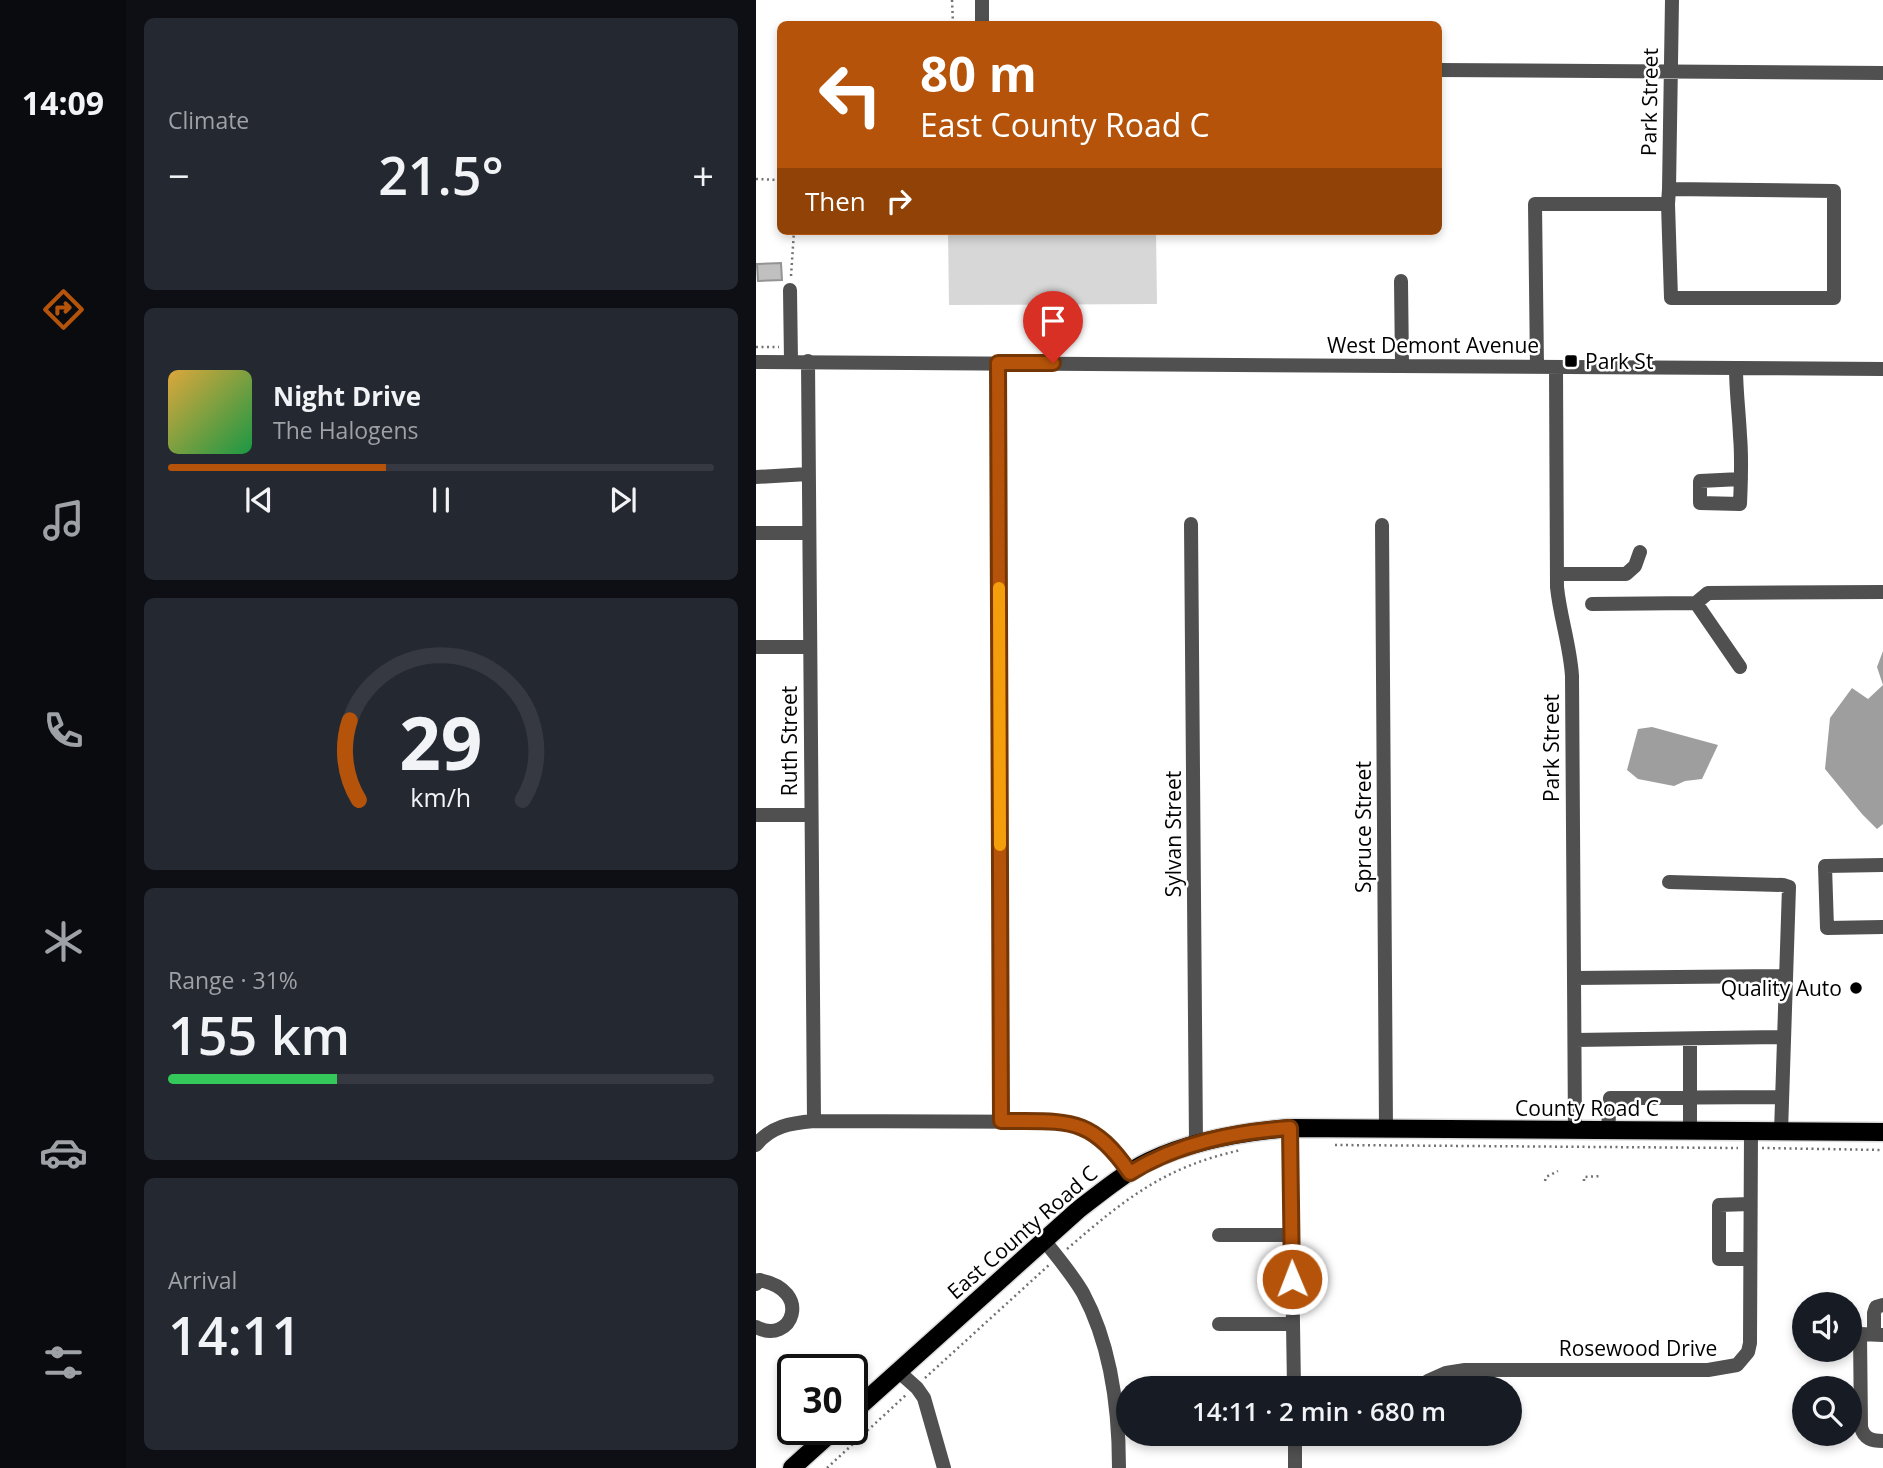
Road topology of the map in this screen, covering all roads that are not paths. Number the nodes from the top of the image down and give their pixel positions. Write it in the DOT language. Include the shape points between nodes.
graph roads {
  1 [pos="982,0"];
  2 [pos="1672,0"];
  3 [pos="982,21"];
  4 [pos="1442,70"];
  5 [pos="1670,71"];
  6 [pos="1883,73"];
  7 [pos="1669,189"];
  8 [pos="1668,204"];
  9 [pos="1402,281"];
  10 [pos="790,290"];
  11 [pos="790,354"];
  12 [pos="808,361"];
  13 [pos="756,362"];
  14 [pos="998,363"];
  15 [pos="1402,365"];
  16 [pos="1537,366"];
  17 [pos="1556,367"];
  18 [pos="1736,368"];
  19 [pos="1883,369"];
  20 [pos="808,474"];
  21 [pos="756,477"];
  22 [pos="1741,479"];
  23 [pos="1191,524"];
  24 [pos="1382,525"];
  25 [pos="756,533"];
  26 [pos="809,533"];
  27 [pos="1640,552"];
  28 [pos="1557,574"];
  29 [pos="1883,592"];
  30 [pos="1696,603"];
  31 [pos="1592,604"];
  32 [pos="810,647"];
  33 [pos="756,648"];
  34 [pos="1740,667"];
  35 [pos="756,815"];
  36 [pos="811,815"];
  37 [pos="1883,865"];
  38 [pos="1669,882"];
  39 [pos="1883,927"];
  40 [pos="1786,976"];
  41 [pos="1574,978"];
  42 [pos="1784,1037"];
  43 [pos="1690,1039"];
  44 [pos="1575,1040"];
  45 [pos="1782,1097"];
  46 [pos="1690,1098"];
  47 [pos="814,1121"];
  48 [pos="1001,1121"];
  49 [pos="1290,1128"];
  50 [pos="1385,1129"];
  51 [pos="1575,1131"];
  52 [pos="1608,1131"];
  53 [pos="1690,1132"];
  54 [pos="1751,1132"];
  55 [pos="1781,1132"];
  56 [pos="1883,1132"];
  57 [pos="1196,1144"];
  58 [pos="756,1145"];
  59 [pos="1130,1173"];
  60 [pos="1751,1205"];
  61 [pos="1292,1234"];
  62 [pos="1219,1235"];
  63 [pos="1044,1240"];
  64 [pos="1750,1259"];
  65 [pos="757,1278"];
  66 [pos="1883,1305"];
  67 [pos="1219,1324"];
  68 [pos="1293,1324"];
  69 [pos="756,1327"];
  70 [pos="1878,1334"];
  71 [pos="898,1370"];
  72 [pos="1294,1376"];
  73 [pos="1440,1376"];
  74 [pos="868,1398"];
  75 [pos="1883,1441"];
  76 [pos="817,1445"];
  77 [pos="1295,1446"];
  78 [pos="792,1468"];
  79 [pos="944,1468"];
  80 [pos="1119,1468"];
  81 [pos="1295,1468"];
  1 -- 3 [label="street"];
  2 -- 5 [label="street, Park Street"];
  4 -- 5 [label="street"];
  5 -- 6 [label="street"];
  5 -- 7 [label="street, Park Street"];
  7 -- 8 [label="street, Park Street"];
  7 -- 8 [label="street, Park Street" via="1834,191 1834,298 1671,298"];
  8 -- 16 [label="street" via="1535,204"];
  9 -- 15 [label="street"];
  10 -- 11 [label="street"];
  11 -- 12 [label="street, West Demont Avenue"];
  11 -- 13 [label="street, West Demont Avenue"];
  12 -- 14 [label="street, West Demont Avenue"];
  12 -- 20 [label="street, Ruth Street"];
  14 -- 15 [label="street, West Demont Avenue"];
  14 -- 48 [label="street"];
  15 -- 16 [label="street, West Demont Avenue"];
  16 -- 17 [label="street, West Demont Avenue"];
  17 -- 18 [label="street, West Demont Avenue"];
  17 -- 28 [label="street, Park Street"];
  18 -- 19 [label="street, West Demont Avenue"];
  18 -- 22 [label="street"];
  20 -- 21 [label="street"];
  20 -- 26 [label="street, Ruth Street"];
  23 -- 57 [label="street, Sylvan Street"];
  24 -- 50 [label="street, Spruce Street"];
  25 -- 26 [label="street"];
  26 -- 32 [label="street, Ruth Street"];
  27 -- 28 [label="street" via="1626,574"];
  28 -- 41 [label="street, Park Street" via="1571,658"];
  29 -- 30 [label="street" via="1708,593"];
  30 -- 31 [label="street"];
  30 -- 34 [label="street"];
  32 -- 33 [label="street"];
  32 -- 36 [label="street, Ruth Street"];
  35 -- 36 [label="street"];
  36 -- 47 [label="street, Ruth Street"];
  37 -- 39 [label="street" via="1825,866 1826,928"];
  38 -- 40 [label="street" via="1789,887"];
  40 -- 41 [label="street"];
  40 -- 42 [label="street"];
  41 -- 44 [label="street, Park Street"];
  42 -- 43 [label="street"];
  42 -- 45 [label="street"];
  43 -- 44 [label="street"];
  43 -- 46 [label="street"];
  44 -- 51 [label="street, Park Street"];
  45 -- 46 [label="street"];
  45 -- 55 [label="street"];
  46 -- 52 [label="street" via="1610,1098"];
  46 -- 53 [label="street"];
  47 -- 48 [label="street"];
  47 -- 58 [label="street" via="779,1127"];
  48 -- 59 [label="street" via="1061,1122 1086,1128 1106,1141"];
  49 -- 50 [label="main road, County Road C"];
  49 -- 57 [label="main road, East County Road C" via="1236,1133"];
  49 -- 61 [label="street"];
  50 -- 51 [label="main road, County Road C"];
  51 -- 52 [label="main road, County Road C"];
  52 -- 53 [label="main road, County Road C"];
  53 -- 54 [label="main road, County Road C"];
  54 -- 55 [label="main road, County Road C"];
  54 -- 60 [label="street, Rosewood Drive"];
  55 -- 56 [label="main road, County Road C"];
  57 -- 59 [label="main road, East County Road C"];
  59 -- 63 [label="main road, East County Road C" via="1078,1209"];
  60 -- 64 [label="street, Rosewood Drive"];
  60 -- 64 [label="street" via="1719,1205 1719,1259"];
  61 -- 62 [label="street"];
  61 -- 68 [label="street"];
  63 -- 71 [label="main road, East County Road C"];
  63 -- 80 [label="street" via="1082,1290 1099,1326 1114,1396"];
  64 -- 73 [label="street, Rosewood Drive" via="1750,1343 1737,1365 1708,1370 1465,1370"];
  65 -- 69 [label="street" via="783,1289 793,1307 783,1327 764,1331"];
  66 -- 70 [label="street" via="1874,1313"];
  67 -- 68 [label="street"];
  68 -- 72 [label="street"];
  70 -- 75 [label="street" via="1860,1334 1861,1427 1872,1441"];
  71 -- 74 [label="main road, East County Road C"];
  71 -- 79 [label="street" via="925,1398"];
  76 -- 78 [label="main road"];
  77 -- 81 [label="street"];
}
